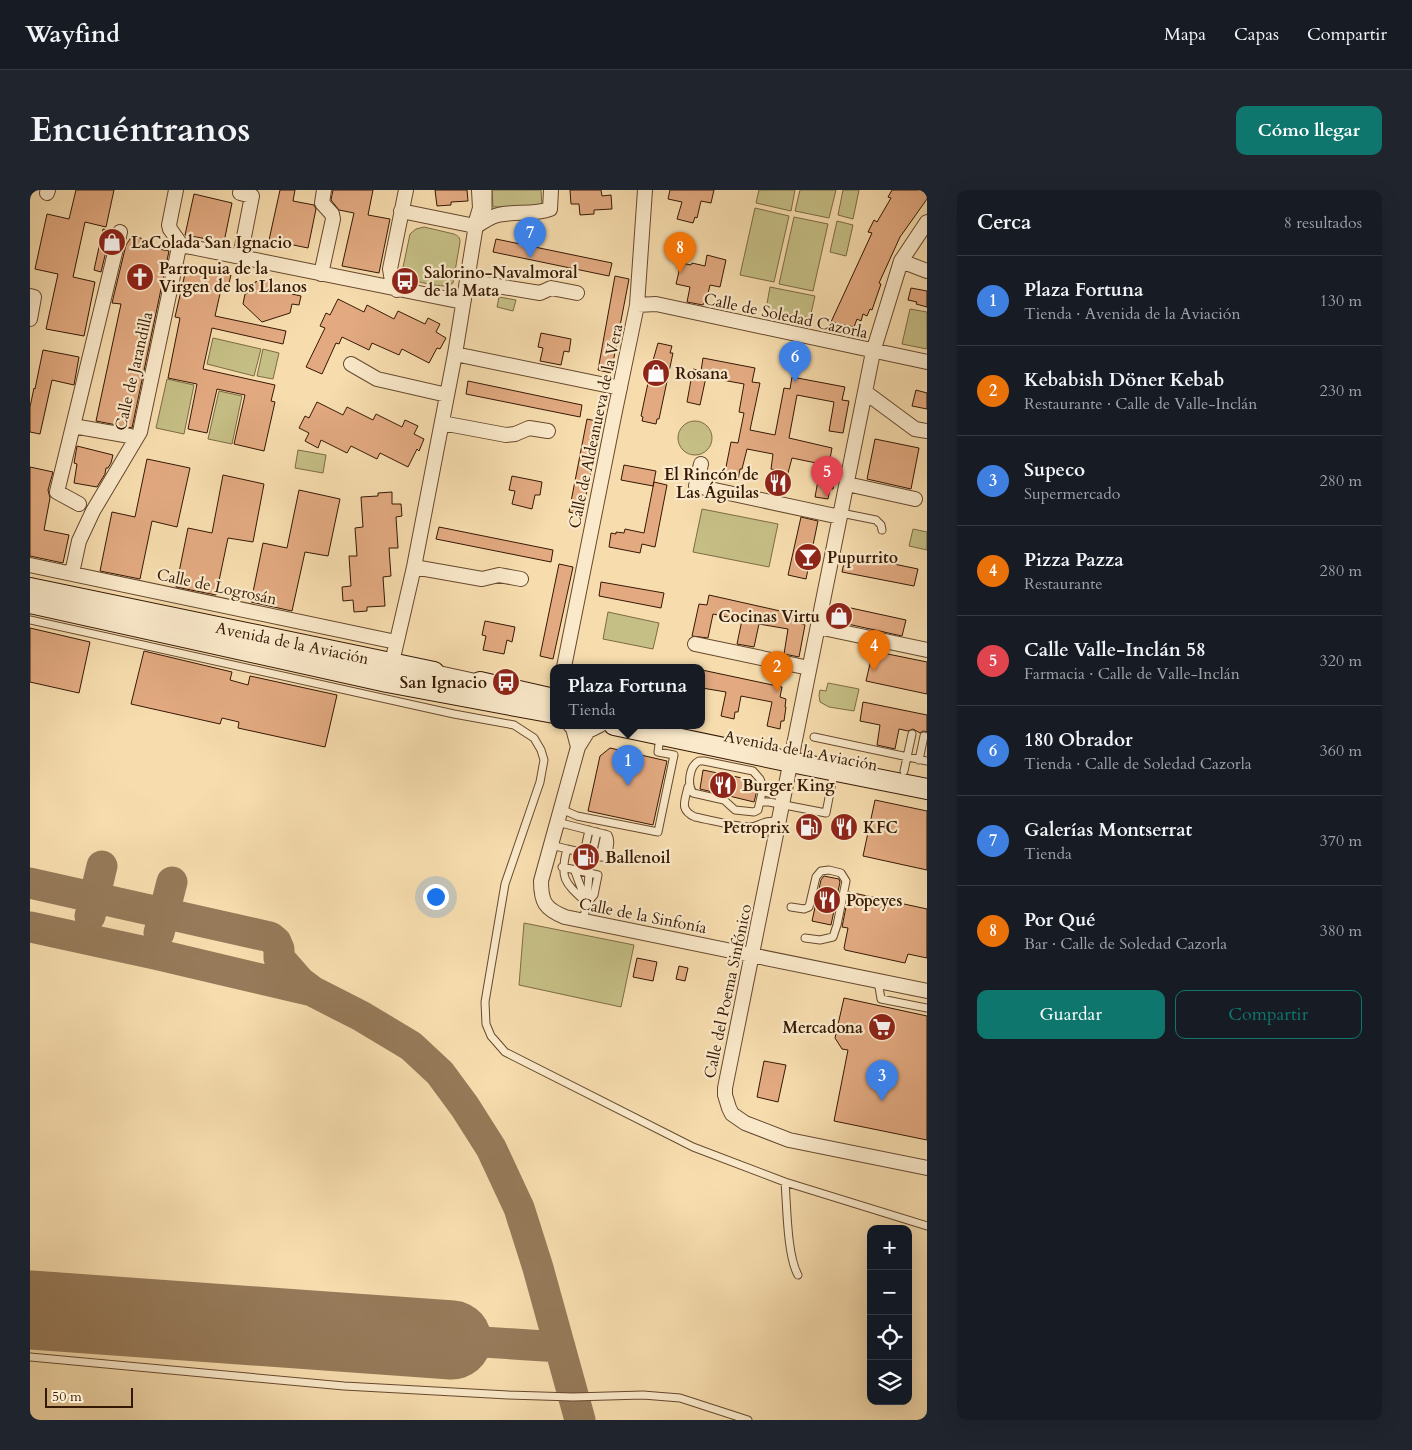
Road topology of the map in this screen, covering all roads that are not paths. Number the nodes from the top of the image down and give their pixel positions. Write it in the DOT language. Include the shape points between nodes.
graph roads {
  1 [pos="176,190"];
  2 [pos="241,190"];
  3 [pos="324,190"];
  4 [pos="406,190"];
  5 [pos="479,190"];
  6 [pos="488,190"];
  7 [pos="546,190"];
  8 [pos="551,190"];
  9 [pos="645,190"];
  10 [pos="402,211"];
  11 [pos="927,222"];
  12 [pos="478,224"];
  13 [pos="120,232"];
  14 [pos="180,249"];
  15 [pos="240,257"];
  16 [pos="901,261"];
  17 [pos="927,271"];
  18 [pos="321,274"];
  19 [pos="467,281"];
  20 [pos="398,290"];
  21 [pos="577,293"];
  22 [pos="30,296"];
  23 [pos="463,302"];
  24 [pos="637,306"];
  25 [pos="30,319"];
  26 [pos="873,352"];
  27 [pos="455,354"];
  28 [pos="927,362"];
  29 [pos="351,364"];
  30 [pos="620,388"];
  31 [pos="865,392"];
  32 [pos="447,395"];
  33 [pos="442,423"];
  34 [pos="73,426"];
  35 [pos="548,431"];
  36 [pos="927,431"];
  37 [pos="130,436"];
  38 [pos="701,464"];
  39 [pos="847,484"];
  40 [pos="915,498"];
  41 [pos="79,504"];
  42 [pos="841,515"];
  43 [pos="882,530"];
  44 [pos="30,565"];
  45 [pos="414,566"];
  46 [pos="72,574"];
  47 [pos="521,578"];
  48 [pos="30,588"];
  49 [pos="30,603"];
  50 [pos="30,620"];
  51 [pos="818,627"];
  52 [pos="396,642"];
  53 [pos="695,644"];
  54 [pos="927,650"];
  55 [pos="565,664"];
  56 [pos="809,668"];
  57 [pos="389,672"];
  58 [pos="434,672"];
  59 [pos="480,682"];
  60 [pos="550,698"];
  61 [pos="550,712"];
  62 [pos="573,729"];
  63 [pos="592,729"];
  64 [pos="668,730"];
  65 [pos="912,734"];
  66 [pos="924,736"];
  67 [pos="814,737"];
  68 [pos="578,747"];
  69 [pos="792,755"];
  70 [pos="917,765"];
  71 [pos="834,770"];
  72 [pos="689,784"];
  73 [pos="763,788"];
  74 [pos="927,789"];
  75 [pos="783,801"];
  76 [pos="760,802"];
  77 [pos="758,810"];
  78 [pos="559,815"];
  79 [pos="779,822"];
  80 [pos="756,826"];
  81 [pos="597,832"];
  82 [pos="551,845"];
  83 [pos="567,849"];
  84 [pos="588,854"];
  85 [pos="562,866"];
  86 [pos="574,869"];
  87 [pos="587,903"];
  88 [pos="791,907"];
  89 [pos="583,921"];
  90 [pos="805,938"];
  91 [pos="752,955"];
  92 [pos="878,981"];
  93 [pos="927,991"];
  94 [pos="927,1008"];
  95 [pos="927,1168"];
  96 [pos="785,1182"];
  97 [pos="927,1226"];
  98 [pos="798,1275"];
  99 [pos="30,1356"];
  100 [pos="748,1420"];
  1 -- 14 [label="street" via="169,225"];
  2 -- 15 [label="street" via="252,196"];
  3 -- 18 [label="street" via="322,203 333,219"];
  4 -- 10 [label="street"];
  5 -- 12 [label="street"];
  6 -- 12 [label="lane" via="488,208"];
  7 -- 12 [label="lane" via="545,207 495,213"];
  8 -- 12 [label="street" via="550,209 498,215"];
  9 -- 24 [label="street, Calle de Aldeanueva de la Vera"];
  10 -- 12 [label="street"];
  10 -- 20 [label="street" via="390,269"];
  11 -- 16 [label="street, Calle del Poema Sinfónico"];
  12 -- 19 [label="street"];
  13 -- 34 [label="street"];
  14 -- 15 [label="street"];
  14 -- 46 [label="street, Calle de Jarandilla" via="140,432 79,541"];
  15 -- 18 [label="street"];
  16 -- 17 [label="street"];
  16 -- 26 [label="street, Calle del Poema Sinfónico"];
  18 -- 20 [label="street"];
  19 -- 21 [label="street" via="540,293 551,288"];
  19 -- 23 [label="street"];
  20 -- 23 [label="street"];
  22 -- 25 [label="street" via="34,296"];
  23 -- 27 [label="street"];
  24 -- 26 [label="street, Calle de Soledad Cazorla" via="656,304"];
  24 -- 30 [label="street, Calle de Aldeanueva de la Vera"];
  26 -- 28 [label="street, Calle de Soledad Cazorla"];
  26 -- 31 [label="street, Calle del Poema Sinfónico"];
  27 -- 30 [label="street"];
  27 -- 32 [label="street"];
  29 -- 32 [label="street" via="377,380"];
  30 -- 55 [label="street, Calle de Aldeanueva de la Vera"];
  31 -- 36 [label="street" via="915,429"];
  31 -- 39 [label="street, Calle del Poema Sinfónico"];
  32 -- 33 [label="street"];
  33 -- 35 [label="street" via="506,435 529,428"];
  33 -- 45 [label="street"];
  34 -- 37 [label="street"];
  34 -- 41 [label="street" via="57,492"];
  38 -- 42 [label="street" via="696,486"];
  39 -- 40 [label="street"];
  39 -- 42 [label="street, Calle del Poema Sinfónico"];
  42 -- 43 [label="lane" via="876,520"];
  42 -- 51 [label="street, Calle del Poema Sinfónico"];
  44 -- 46 [label="street, Calle de Logrosán"];
  45 -- 47 [label="street" via="482,579 498,575"];
  45 -- 52 [label="street"];
  46 -- 52 [label="street, Calle de Logrosán"];
  48 -- 57 [label="main road, Avenida de la Aviación"];
  49 -- 57 [label="main road, Avenida de la Aviación"];
  50 -- 96 [label="lane" via="514,725 534,738 544,760 540,782 505,884 485,1002 490,1036 506,1052 692,1147"];
  51 -- 54 [label="street"];
  51 -- 56 [label="street, Calle del Poema Sinfónico"];
  52 -- 57 [label="street"];
  53 -- 56 [label="street"];
  56 -- 69 [label="street, Calle del Poema Sinfónico"];
  57 -- 58 [label="main road, Avenida de la Aviación"];
  57 -- 61 [label="main road, Avenida de la Aviación"];
  58 -- 59 [label="street, Avenida de la Aviación"];
  59 -- 60 [label="main road, Avenida de la Aviación"];
  62 -- 68 [label="street"];
  63 -- 68 [label="street, Calle de la Sinfonía"];
  64 -- 69 [label="main road, Avenida de la Aviación"];
  64 -- 78 [label="lane" via="658,752 674,755 658,832"];
  65 -- 70 [label="lane"];
  66 -- 70 [label="lane"];
  67 -- 70 [label="lane"];
  68 -- 78 [label="street, Calle de la Sinfonía"];
  69 -- 70 [label="main road, Avenida de la Aviación"];
  69 -- 71 [label="main road, Avenida de la Aviación"];
  69 -- 75 [label="street, Calle del Poema Sinfónico"];
  71 -- 74 [label="main road, Avenida de la Aviación"];
  71 -- 75 [label="lane" via="826,813"];
  72 -- 73 [label="lane" via="693,766 704,761 752,771"];
  72 -- 77 [label="lane" via="693,794 724,800 735,810"];
  72 -- 80 [label="lane" via="685,804 688,814"];
  73 -- 75 [label="lane"];
  73 -- 76 [label="lane"];
  75 -- 76 [label="lane"];
  75 -- 79 [label="street, Calle del Poema Sinfónico"];
  76 -- 77 [label="lane"];
  77 -- 80 [label="lane"];
  78 -- 81 [label="lane"];
  78 -- 82 [label="street, Calle de la Sinfonía"];
  79 -- 80 [label="lane" via="764,821"];
  79 -- 91 [label="street, Calle del Poema Sinfónico"];
  81 -- 84 [label="lane"];
  81 -- 84 [label="lane" via="608,834 607,858"];
  82 -- 83 [label="lane"];
  82 -- 89 [label="street, Calle de la Sinfonía" via="541,881 546,906 554,913"];
  83 -- 84 [label="lane"];
  83 -- 85 [label="lane"];
  85 -- 86 [label="lane"];
  85 -- 87 [label="lane" via="572,890"];
  86 -- 87 [label="lane"];
  86 -- 87 [label="lane" via="598,875 594,895"];
  87 -- 89 [label="lane"];
  88 -- 90 [label="lane" via="809,907 816,877 821,871 841,873 846,881 833,937 820,940"];
  89 -- 91 [label="street, Calle de la Sinfonía"];
  91 -- 92 [label="street, Calle de la Sinfonía"];
  91 -- 95 [label="street, Calle del Poema Sinfónico" via="724,1088 732,1114 745,1123 789,1140"];
  92 -- 93 [label="street, Calle de la Sinfonía"];
  92 -- 94 [label="lane" via="881,999"];
  96 -- 97 [label="lane"];
  96 -- 98 [label="lane" via="791,1254"];
  99 -- 100 [label="lane" via="344,1386 536,1396 680,1398"];
}
